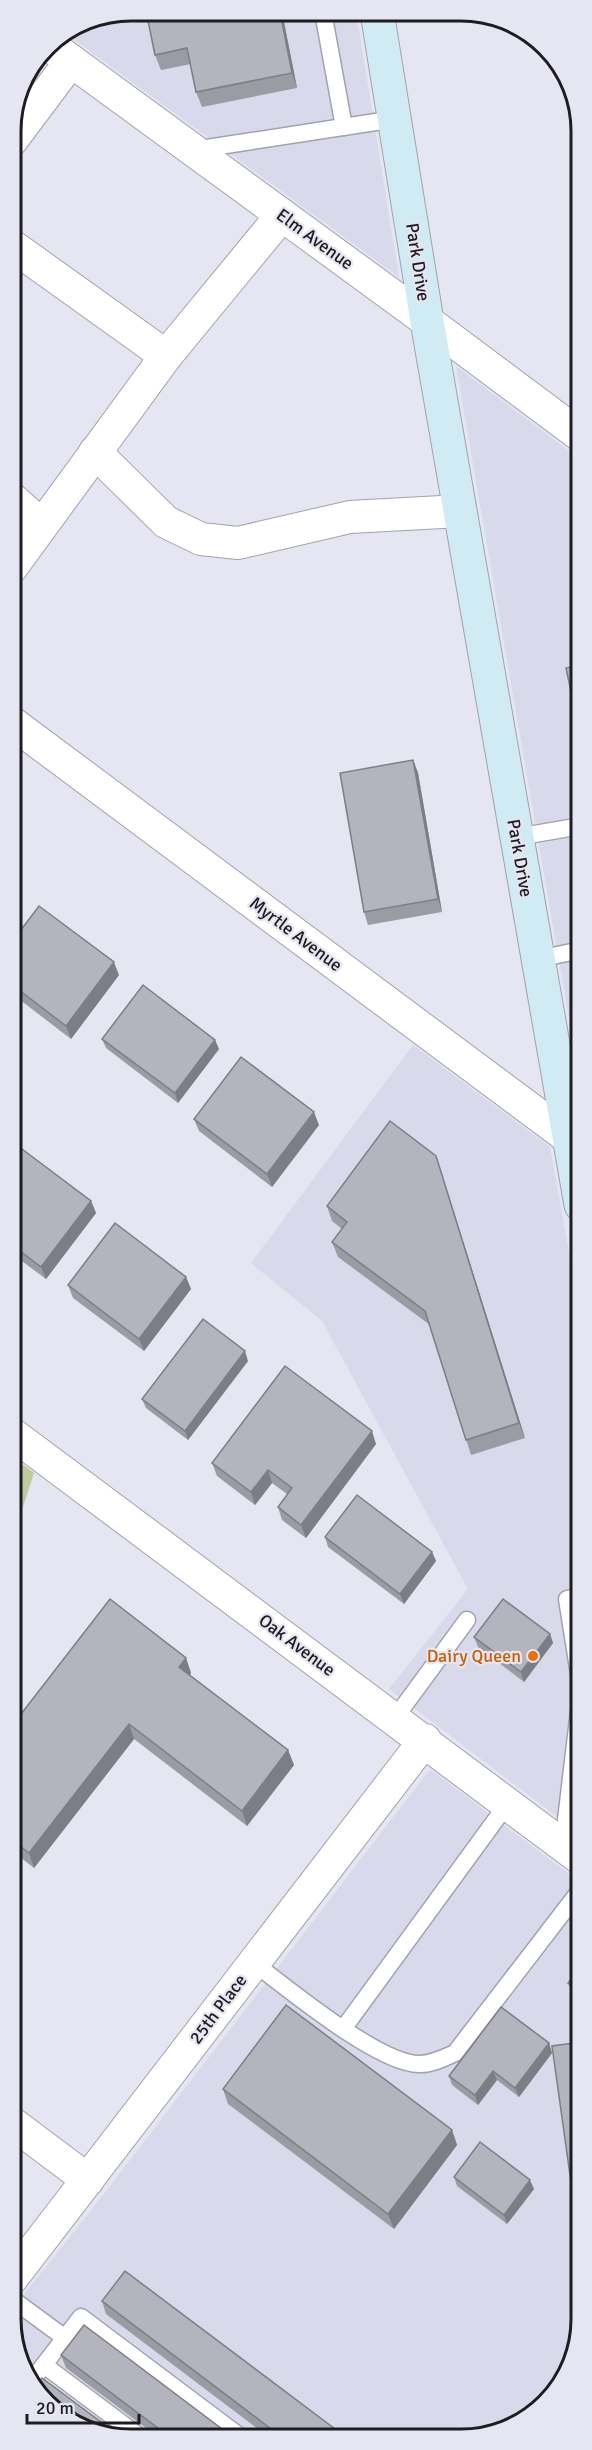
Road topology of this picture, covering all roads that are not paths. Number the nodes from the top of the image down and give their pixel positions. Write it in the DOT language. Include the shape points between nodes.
graph roads {
  1 [pos="325,21"];
  2 [pos="379,21"];
  3 [pos="59,53"];
  4 [pos="395,119"];
  5 [pos="21,122"];
  6 [pos="344,127"];
  7 [pos="192,150"];
  8 [pos="282,215"];
  9 [pos="21,252"];
  10 [pos="427,321"];
  11 [pos="166,356"];
  12 [pos="571,429"];
  13 [pos="95,452"];
  14 [pos="21,507"];
  15 [pos="460,511"];
  16 [pos="41,525"];
  17 [pos="21,554"];
  18 [pos="21,729"];
  19 [pos="571,828"];
  20 [pos="517,837"];
  21 [pos="571,952"];
  22 [pos="538,959"];
  23 [pos="571,1122"];
  24 [pos="571,1139"];
  25 [pos="21,1439"];
  26 [pos="571,1598"];
  27 [pos="467,1620"];
  28 [pos="571,1624"];
  29 [pos="395,1718"];
  30 [pos="425,1740"];
  31 [pos="508,1803"];
  32 [pos="571,1851"];
  33 [pos="571,1902"];
  34 [pos="254,1963"];
  35 [pos="343,2029"];
  36 [pos="21,2130"];
  37 [pos="88,2180"];
  38 [pos="21,2266"];
  39 [pos="21,2306"];
  40 [pos="65,2338"];
  41 [pos="44,2365"];
  42 [pos="36,2375"];
  43 [pos="129,2429"];
  44 [pos="230,2429"];
  1 -- 6 [label="lane"];
  2 -- 4 [label="street, Park Drive"];
  3 -- 5 [label="street"];
  3 -- 7 [label="street, Elm Avenue"];
  4 -- 6 [label="lane"];
  4 -- 10 [label="street, Park Drive"];
  6 -- 7 [label="lane"];
  7 -- 8 [label="street, Elm Avenue"];
  8 -- 10 [label="street, Elm Avenue"];
  8 -- 11 [label="street"];
  9 -- 11 [label="street"];
  10 -- 12 [label="street, Elm Avenue"];
  10 -- 15 [label="street, Park Drive"];
  11 -- 13 [label="street"];
  13 -- 15 [label="street" via="166,522 201,539 238,543 350,517"];
  13 -- 16 [label="street"];
  14 -- 16 [label="street"];
  15 -- 20 [label="street, Park Drive"];
  16 -- 17 [label="street"];
  18 -- 24 [label="street, Myrtle Avenue"];
  19 -- 20 [label="lane"];
  20 -- 22 [label="street, Park Drive"];
  21 -- 22 [label="lane"];
  22 -- 23 [label="street, Park Drive"];
  25 -- 29 [label="street, Oak Avenue"];
  26 -- 28 [label="lane" via="567,1599"];
  27 -- 29 [label="lane"];
  29 -- 30 [label="street, Oak Avenue"];
  30 -- 31 [label="street, Oak Avenue"];
  30 -- 34 [label="street, 25th Place"];
  31 -- 32 [label="street, Oak Avenue"];
  31 -- 35 [label="lane"];
  33 -- 35 [label="lane" via="455,2054 419,2064 394,2058"];
  34 -- 35 [label="lane"];
  34 -- 37 [label="street, 25th Place"];
  36 -- 37 [label="street"];
  37 -- 38 [label="street, 25th Place"];
  39 -- 40 [label="lane"];
  40 -- 41 [label="lane"];
  40 -- 44 [label="lane" via="81,2317"];
  41 -- 42 [label="lane"];
  41 -- 43 [label="lane"];
}
